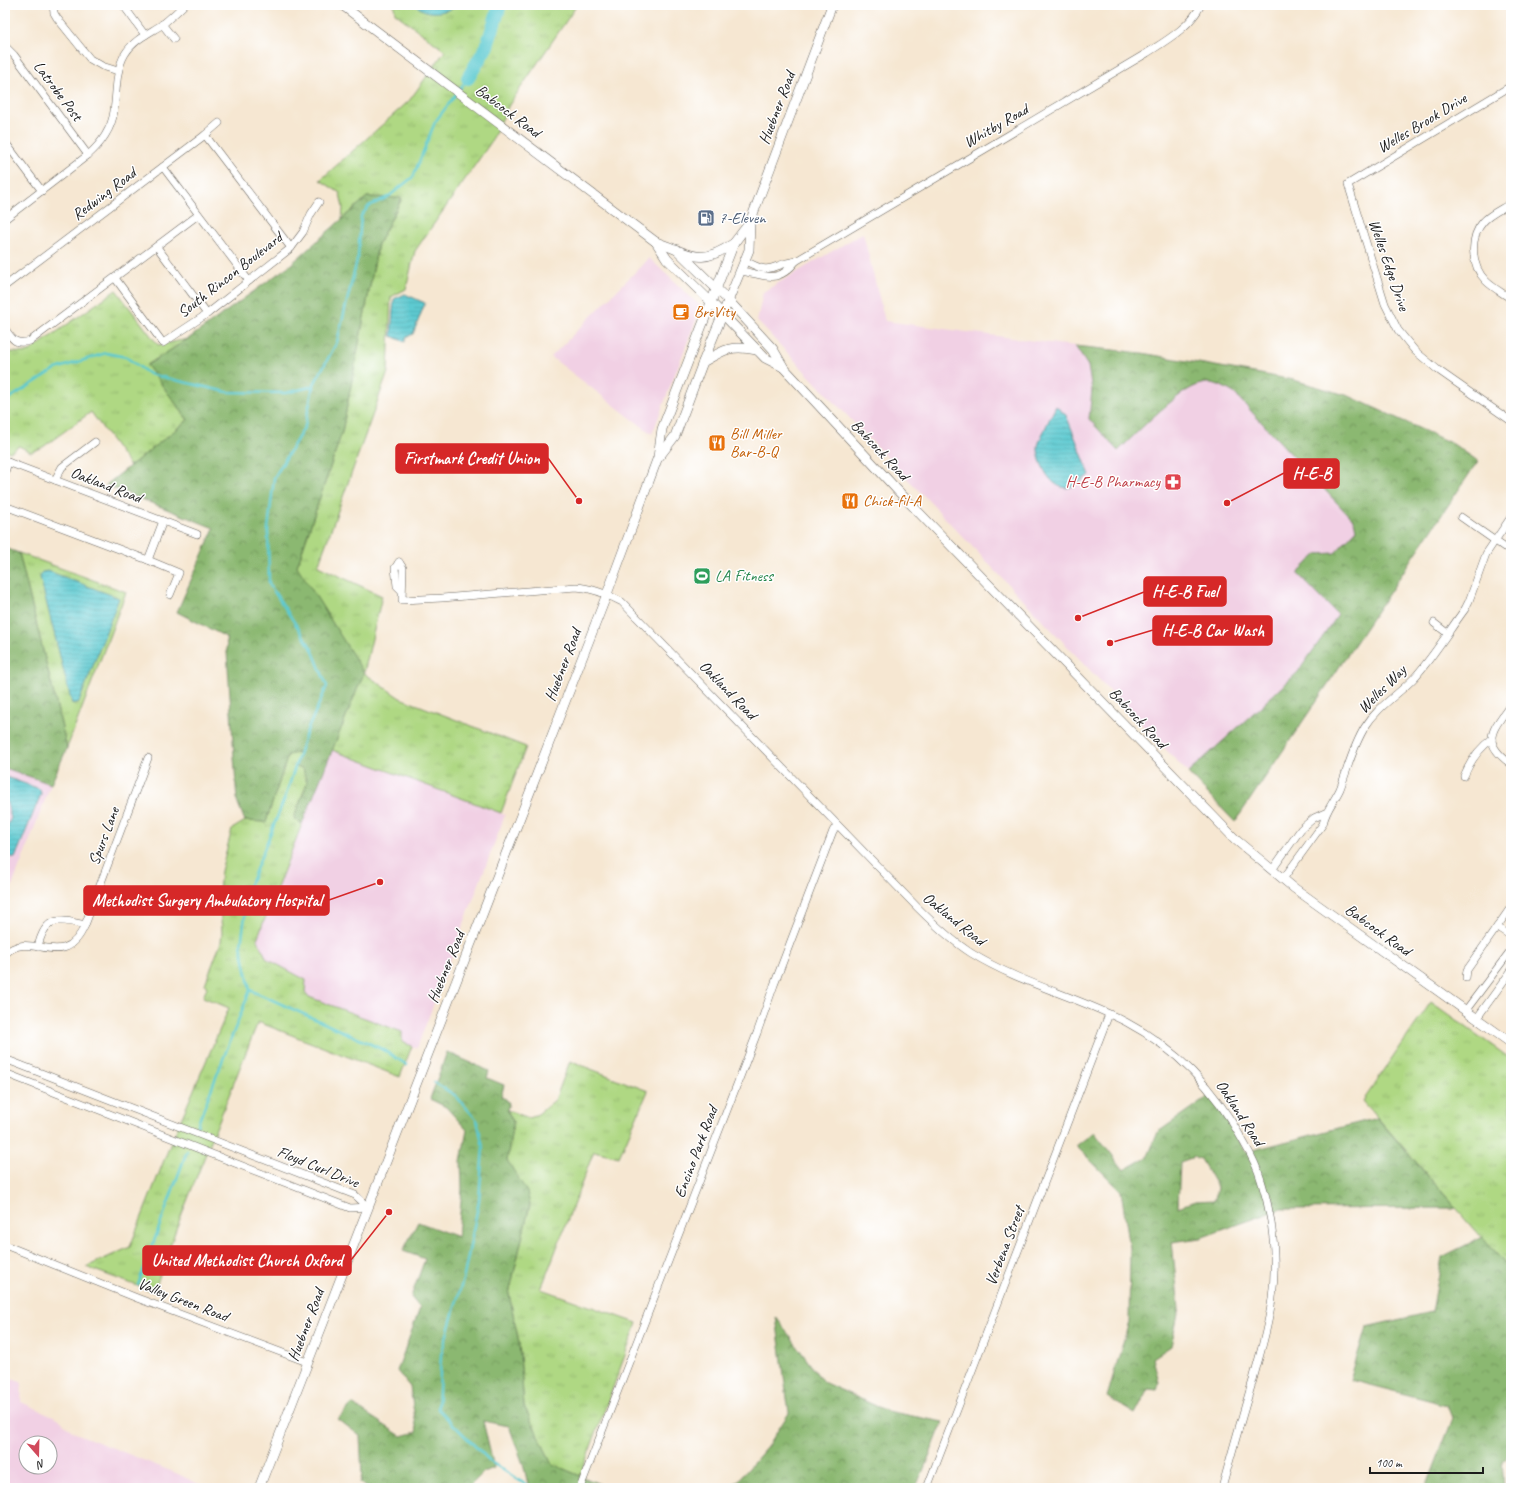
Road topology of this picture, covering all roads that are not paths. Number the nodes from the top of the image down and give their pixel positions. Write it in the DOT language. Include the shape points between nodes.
graph roads {
  1 [pos="122,5"];
  2 [pos="184,5"];
  3 [pos="342,5"];
  4 [pos="832,5"];
  5 [pos="1201,5"];
  6 [pos="53,7"];
  7 [pos="162,24"];
  8 [pos="145,35"];
  9 [pos="174,39"];
  10 [pos="5,46"];
  11 [pos="118,71"];
  12 [pos="1511,86"];
  13 [pos="219,123"];
  14 [pos="204,135"];
  15 [pos="5,142"];
  16 [pos="88,155"];
  17 [pos="163,167"];
  18 [pos="1348,184"];
  19 [pos="42,190"];
  20 [pos="319,202"];
  21 [pos="1511,203"];
  22 [pos="198,215"];
  23 [pos="5,219"];
  24 [pos="750,222"];
  25 [pos="656,242"];
  26 [pos="734,243"];
  27 [pos="157,247"];
  28 [pos="291,248"];
  29 [pos="676,249"];
  30 [pos="744,260"];
  31 [pos="796,260"];
  32 [pos="740,271"];
  33 [pos="115,278"];
  34 [pos="249,281"];
  35 [pos="5,286"];
  36 [pos="716,288"];
  37 [pos="1511,299"];
  38 [pos="728,300"];
  39 [pos="711,302"];
  40 [pos="207,314"];
  41 [pos="723,314"];
  42 [pos="5,329"];
  43 [pos="757,350"];
  44 [pos="703,362"];
  45 [pos="784,368"];
  46 [pos="1511,421"];
  47 [pos="95,442"];
  48 [pos="658,457"];
  49 [pos="6,461"];
  50 [pos="5,472"];
  51 [pos="55,480"];
  52 [pos="5,506"];
  53 [pos="1461,517"];
  54 [pos="1511,517"];
  55 [pos="163,521"];
  56 [pos="197,534"];
  57 [pos="1495,541"];
  58 [pos="1504,547"];
  59 [pos="148,560"];
  60 [pos="401,590"];
  61 [pos="607,594"];
  62 [pos="170,595"];
  63 [pos="1434,623"];
  64 [pos="1447,633"];
  65 [pos="1511,704"];
  66 [pos="1492,739"];
  67 [pos="148,758"];
  68 [pos="1511,764"];
  69 [pos="1464,776"];
  70 [pos="1325,813"];
  71 [pos="837,825"];
  72 [pos="1272,870"];
  73 [pos="1283,879"];
  74 [pos="1511,907"];
  75 [pos="85,925"];
  76 [pos="1498,927"];
  77 [pos="1511,936"];
  78 [pos="38,947"];
  79 [pos="1511,950"];
  80 [pos="5,954"];
  81 [pos="1511,971"];
  82 [pos="1466,978"];
  83 [pos="1466,1010"];
  84 [pos="1109,1014"];
  85 [pos="1477,1018"];
  86 [pos="1511,1042"];
  87 [pos="5,1058"];
  88 [pos="5,1073"];
  89 [pos="222,1144"];
  90 [pos="220,1157"];
  91 [pos="368,1207"];
  92 [pos="5,1245"];
  93 [pos="307,1362"];
  94 [pos="260,1488"];
  95 [pos="580,1488"];
  96 [pos="927,1488"];
  97 [pos="1222,1488"];
  1 -- 8 [label="street"];
  2 -- 7 [label="street"];
  3 -- 25 [label="main road, Babcock Road"];
  4 -- 24 [label="main road, Huebner Road"];
  5 -- 31 [label="street, Whitby Road" via="1188,24 1147,53"];
  6 -- 11 [label="street" via="57,18 90,59"];
  7 -- 8 [label="street"];
  7 -- 9 [label="street"];
  8 -- 11 [label="street" via="130,46"];
  10 -- 16 [label="street, Latrobe Post"];
  11 -- 16 [label="street" via="112,121 100,143"];
  12 -- 18 [label="street, Welles Brook Drive"];
  13 -- 14 [label="street, Redwing Road"];
  14 -- 17 [label="street, Redwing Road"];
  14 -- 28 [label="street"];
  15 -- 19 [label="street"];
  16 -- 19 [label="street"];
  17 -- 22 [label="street"];
  17 -- 35 [label="street, Redwing Road"];
  18 -- 46 [label="street, Welles Edge Drive" via="1385,304 1406,342 1426,362"];
  19 -- 23 [label="street"];
  20 -- 28 [label="street, South Rincon Boulevard"];
  21 -- 37 [label="street" via="1488,218 1478,229 1473,246 1478,270 1485,280"];
  22 -- 27 [label="street"];
  22 -- 34 [label="street"];
  24 -- 26 [label="main road, Huebner Road"];
  24 -- 30 [label="main road, Huebner Road" via="749,250"];
  25 -- 29 [label="main road, Babcock Road"];
  25 -- 39 [label="main road, Babcock Road" via="667,259"];
  26 -- 29 [label="main road" via="720,253 703,257"];
  26 -- 36 [label="main road, Huebner Road"];
  27 -- 33 [label="street"];
  27 -- 40 [label="street"];
  28 -- 34 [label="street, South Rincon Boulevard"];
  29 -- 36 [label="main road, Babcock Road"];
  30 -- 31 [label="street, Whitby Road" via="766,270"];
  30 -- 32 [label="main road, Huebner Road"];
  31 -- 32 [label="street, Whitby Road" via="790,269 771,277"];
  32 -- 38 [label="main road, Huebner Road"];
  33 -- 40 [label="street, South Rincon Boulevard" via="163,343"];
  33 -- 42 [label="street" via="30,341 14,341"];
  34 -- 40 [label="street, South Rincon Boulevard"];
  36 -- 38 [label="main road, Babcock Road"];
  36 -- 39 [label="main road, Huebner Road"];
  38 -- 41 [label="main road, Huebner Road"];
  38 -- 45 [label="main road, Babcock Road" via="773,349"];
  39 -- 41 [label="main road, Babcock Road"];
  39 -- 48 [label="main road, Huebner Road" via="662,429"];
  41 -- 43 [label="main road, Babcock Road"];
  41 -- 44 [label="main road, Huebner Road"];
  43 -- 44 [label="main road" via="730,348"];
  43 -- 45 [label="main road, Babcock Road" via="765,358"];
  44 -- 48 [label="main road, Huebner Road" via="675,436"];
  45 -- 72 [label="main road, Babcock Road" via="1016,615 1087,685 1180,784 1236,840"];
  47 -- 51 [label="street" via="62,467"];
  48 -- 61 [label="main road, Huebner Road"];
  49 -- 50 [label="street"];
  49 -- 51 [label="street, Oakland Road"];
  51 -- 55 [label="street, Oakland Road"];
  52 -- 59 [label="street"];
  53 -- 57 [label="street"];
  54 -- 57 [label="street, Welles Way"];
  55 -- 56 [label="street, Oakland Road"];
  55 -- 59 [label="street"];
  57 -- 58 [label="street"];
  57 -- 64 [label="street, Welles Way" via="1486,554 1469,601"];
  59 -- 62 [label="street" via="179,573"];
  60 -- 61 [label="street, Oakland Road" via="402,600 576,587 590,588"];
  61 -- 71 [label="street, Oakland Road" via="627,605"];
  61 -- 91 [label="main road, Huebner Road"];
  63 -- 64 [label="street"];
  64 -- 70 [label="street, Welles Way" via="1418,674 1378,710 1368,723 1354,747 1339,791"];
  65 -- 66 [label="street" via="1494,729"];
  66 -- 68 [label="street" via="1496,752"];
  66 -- 69 [label="street" via="1484,745"];
  67 -- 75 [label="street, Spurs Lane"];
  70 -- 72 [label="street, Welles Way" via="1301,829"];
  70 -- 73 [label="street, Welles Way" via="1324,824"];
  71 -- 84 [label="street, Oakland Road" via="918,908 966,949 1014,975"];
  71 -- 95 [label="street, Encino Park Road"];
  72 -- 73 [label="main road, Babcock Road"];
  73 -- 83 [label="main road, Babcock Road"];
  74 -- 76 [label="street"];
  75 -- 78 [label="street, Spurs Lane" via="78,938 67,946 55,950"];
  75 -- 78 [label="street" via="55,920 43,930"];
  76 -- 77 [label="street"];
  76 -- 82 [label="street" via="1467,970"];
  78 -- 80 [label="street, Spurs Lane" via="19,946"];
  79 -- 83 [label="street"];
  81 -- 85 [label="street"];
  83 -- 85 [label="main road, Babcock Road"];
  84 -- 96 [label="street, Verbena Street"];
  84 -- 97 [label="street, Oakland Road" via="1154,1040 1208,1087 1251,1154 1268,1202 1273,1233 1272,1298 1264,1342"];
  85 -- 86 [label="main road, Babcock Road"];
  87 -- 89 [label="street, Floyd Curl Drive"];
  88 -- 90 [label="street, Floyd Curl Drive"];
  89 -- 90 [label="street"];
  89 -- 91 [label="street, Floyd Curl Drive" via="355,1195"];
  90 -- 91 [label="street, Floyd Curl Drive" via="350,1208"];
  91 -- 93 [label="main road, Huebner Road"];
  92 -- 93 [label="street, Valley Green Road"];
  93 -- 94 [label="main road, Huebner Road"];
}
